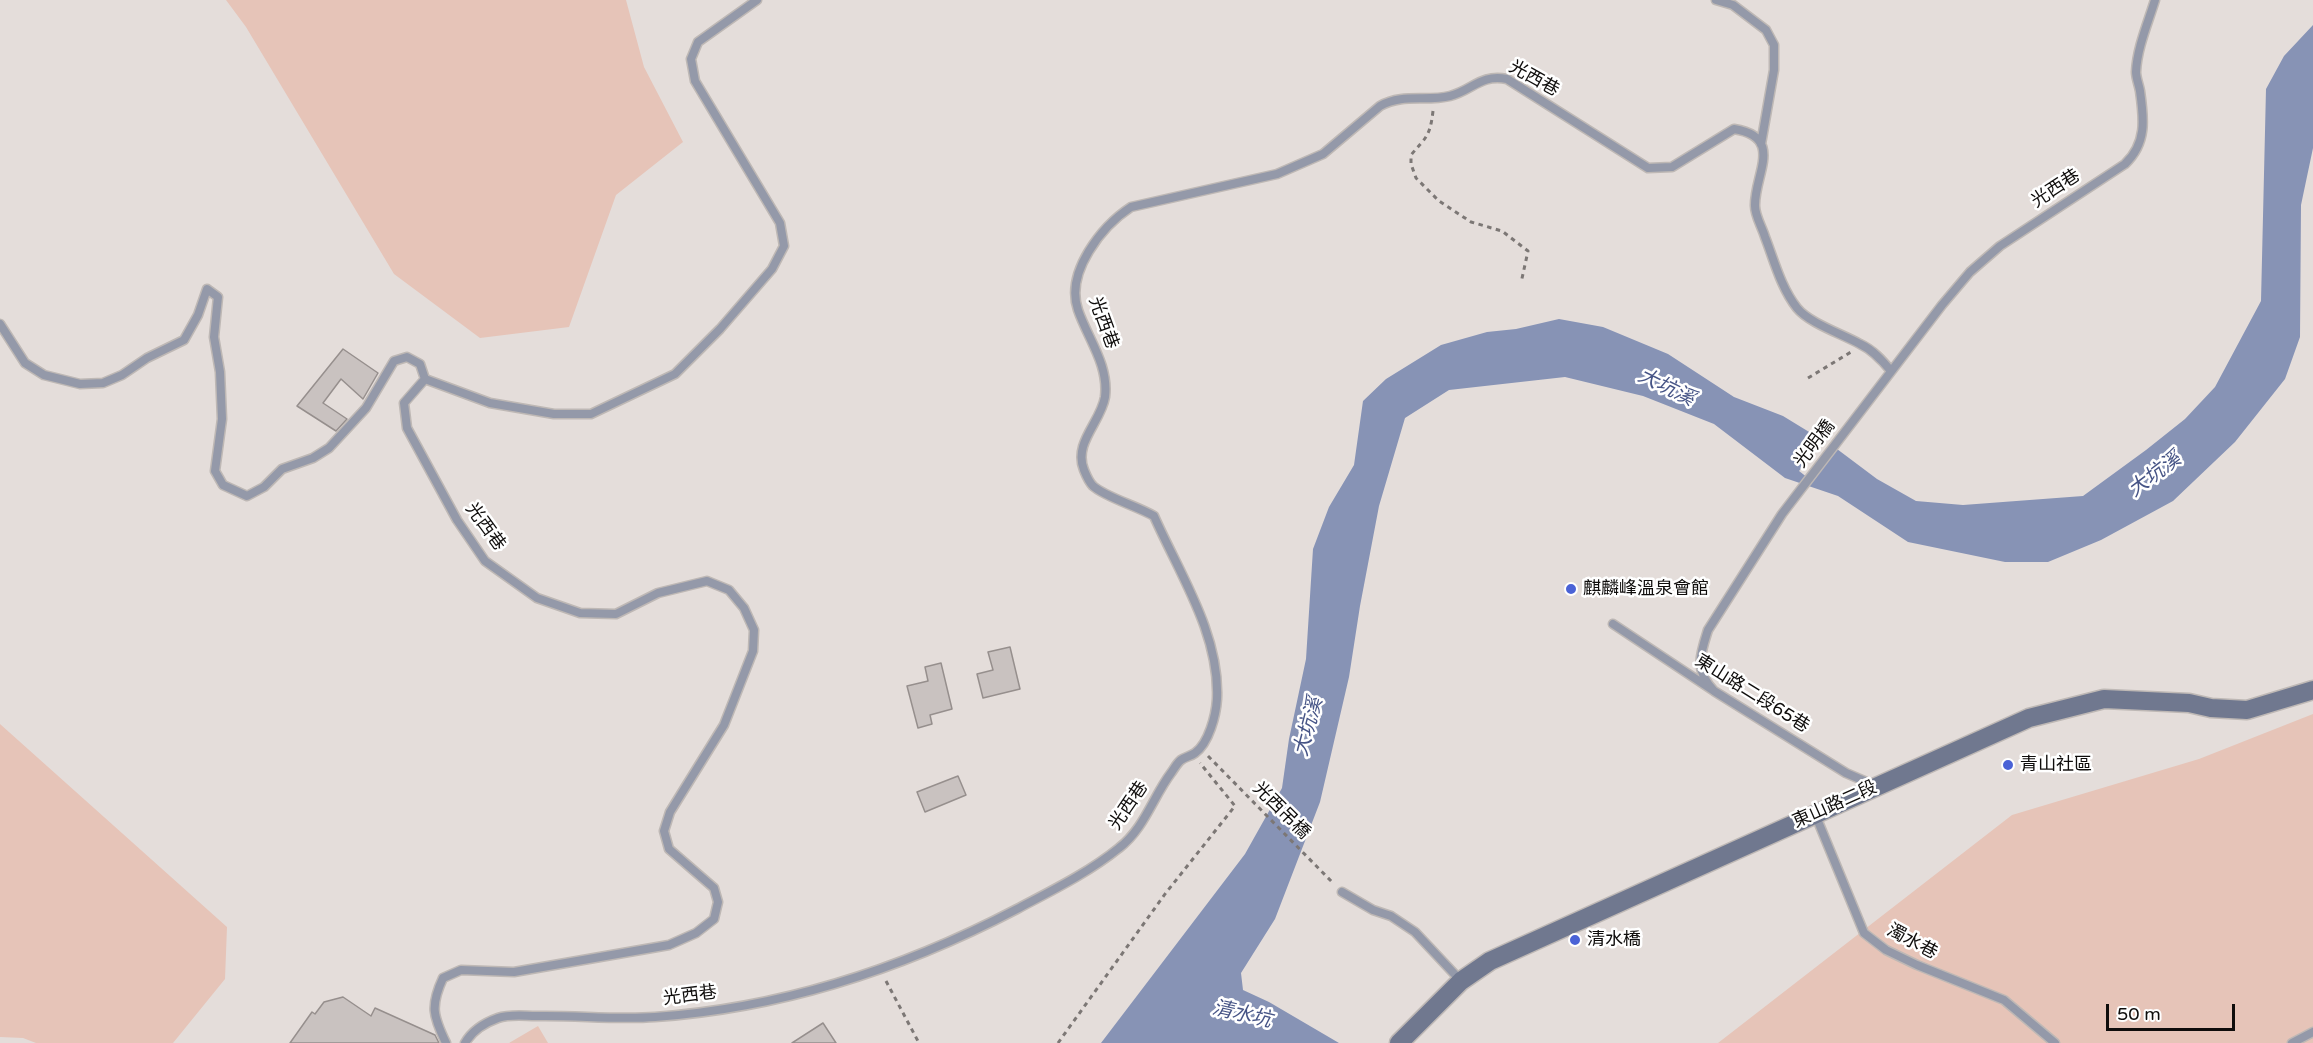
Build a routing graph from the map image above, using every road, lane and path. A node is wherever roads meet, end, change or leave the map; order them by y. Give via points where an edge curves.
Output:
1 (757, 0) edge
2 (1716, 0) edge
3 (2155, 0) edge
4 (1435, 98) junction
5 (1761, 144) junction
6 (1521, 283) dead end
7 (0, 324) edge
8 (1863, 345) junction
9 (1891, 370) junction
10 (1808, 378) dead end
11 (426, 379) junction
12 (1874, 394) joint
13 (1613, 624) dead end
14 (2313, 690) edge
15 (1714, 691) junction
16 (1200, 748) junction
17 (1193, 755) junction
18 (1876, 786) junction
19 (1815, 814) junction
20 (1342, 892) joint
21 (880, 970) junction
22 (1461, 981) junction
23 (2313, 1032) edge
24 (446, 1043) edge
25 (465, 1043) edge
26 (918, 1043) edge
27 (1058, 1043) edge
28 (1399, 1043) edge
29 (2055, 1043) edge
30 (2292, 1043) edge

1 - 11 lane via 698,42 690,59 695,81 780,223 784,246 772,269 735,312 675,374 591,414 554,414 490,403
2 - 5 lane via 1733,5 1766,30 1774,45 1774,70
3 - 9 lane, 光西巷 via 2136,74 2143,132 2135,154 2000,246 1970,272
4 - 5 lane, 光西巷 via 1451,96 1494,76 1507,79 1648,168 1672,167 1734,129 1754,136
4 - 6 path via 1425,141 1411,154 1416,178 1439,201 1471,222 1502,231 1528,251
4 - 16 lane, 光西巷 via 1390,100 1323,154 1278,174 1131,207 1114,218 1094,242 1076,279 1078,309 1096,346 1105,396 1101,412 1084,441 1080,454 1083,467 1091,485 1154,516 1206,630 1217,699
5 - 8 lane via 1765,154 1755,209 1787,292 1798,310
7 - 11 lane via 25,363 44,375 80,384 103,383 184,340 207,289 218,297 214,336 222,419 215,471 224,485 247,496 282,470 329,448 366,408 394,361 407,357 420,364
8 - 9 lane
8 - 10 path
9 - 12 lane, 光西巷
11 - 24 lane, 光西巷 via 404,403 407,428 457,520 485,561 537,598 579,613 616,614 658,594 707,582 729,590 744,608 754,630 753,651 724,725 670,812 664,831 669,849 714,888 718,902 714,919 696,933 669,945 514,972 461,970 443,978 436,994 434,1019
12 - 15 lane, 光明橋 via 1782,514 1708,630 1700,669
13 - 15 lane, 東山路二段65巷
14 - 18 main road, 東山路二段 via 2247,710 2146,700 2104,699 2079,704 2029,718
15 - 18 lane, 東山路二段65巷 via 1846,773
16 - 17 lane, 光西巷
16 - 20 path, 光西吊橋
17 - 21 lane, 光西巷 via 1182,759 1136,831 1120,848 1060,887 982,927
17 - 27 path via 1235,807 1165,894
18 - 19 main road, 東山路二段
19 - 22 main road, 東山路二段 via 1490,961
19 - 29 lane, 濁水巷 via 1864,933 1886,950 1917,965 2004,1000
20 - 22 lane via 1415,932
21 - 25 lane, 光西巷 via 752,1005 654,1017 499,1017 472,1031
21 - 26 path
22 - 28 main road, 東山路二段
23 - 30 lane

